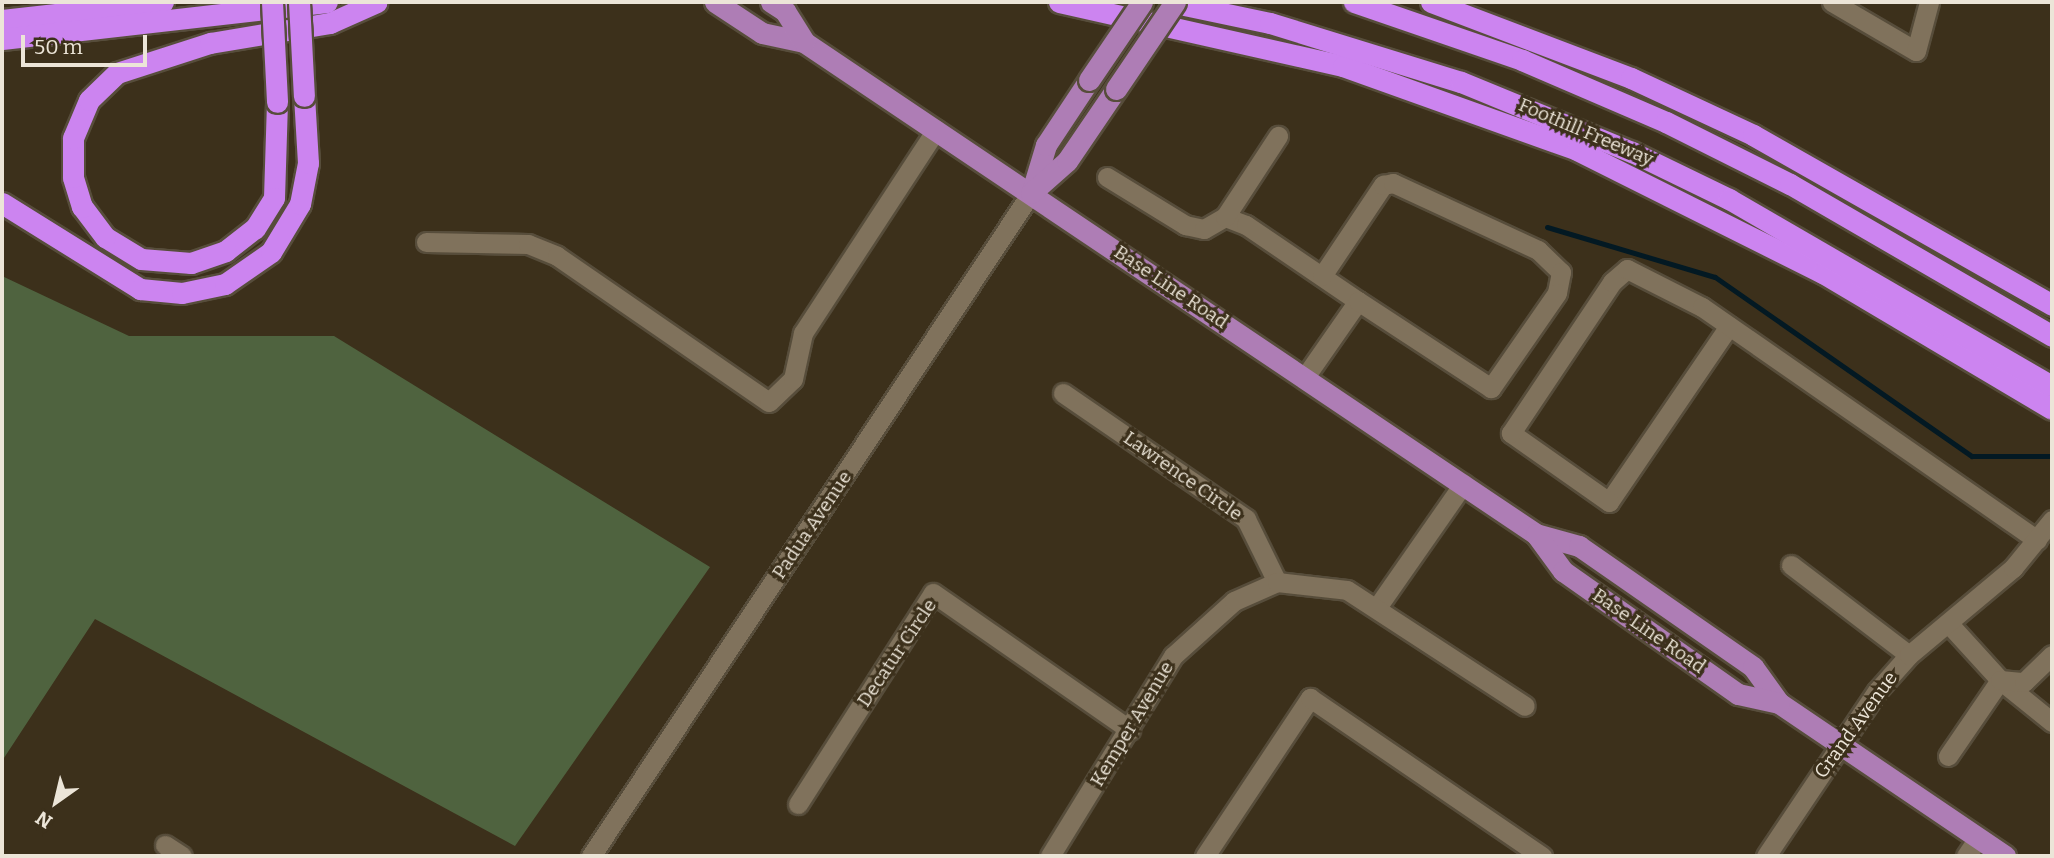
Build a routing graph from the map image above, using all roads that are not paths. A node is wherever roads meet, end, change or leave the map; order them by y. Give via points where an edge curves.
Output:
1 (163, 2) edge
2 (272, 2) edge
3 (299, 2) edge
4 (327, 2) edge
5 (377, 2) edge
6 (715, 2) edge
7 (771, 2) edge
8 (1059, 2) edge
9 (1142, 2) edge
10 (1172, 2) edge
11 (1354, 2) edge
12 (1431, 2) edge
13 (1470, 2) edge
14 (1832, 2) edge
15 (1929, 2) edge
16 (2, 20) edge
17 (1512, 32) junction
18 (2, 39) edge
19 (804, 42) junction
20 (936, 130) junction
21 (1278, 136) dead end
22 (1107, 177) dead end
23 (1031, 193) junction
24 (2, 202) edge
25 (1225, 216) junction
26 (426, 242) dead end
27 (1322, 276) junction
28 (1359, 301) junction
29 (2052, 305) edge
30 (1729, 326) junction
31 (2052, 336) edge
32 (1305, 377) junction
33 (2052, 386) edge
34 (1063, 393) dead end
35 (2052, 409) edge
36 (1464, 484) junction
37 (2052, 520) edge
38 (1536, 534) junction
39 (2037, 540) junction
40 (1791, 565) dead end
41 (1278, 582) junction
42 (1378, 606) junction
43 (1949, 624) junction
44 (1909, 655) junction
45 (2052, 655) edge
46 (2000, 680) junction
47 (1779, 703) junction
48 (1525, 706) dead end
49 (2052, 722) edge
50 (1130, 730) junction
51 (1841, 745) junction
52 (1948, 756) dead end
53 (798, 804) dead end
54 (1978, 838) junction
55 (166, 845) dead end
56 (182, 856) edge
57 (592, 856) edge
58 (1050, 856) edge
59 (1205, 856) edge
60 (1542, 856) edge
61 (1766, 856) edge
62 (1966, 856) edge
63 (2006, 856) edge

1 - 16 highway
2 - 5 highway, bridge via 277,102 274,198 255,228 226,251 191,263 141,259 105,237 82,207 73,177 73,138 89,100 117,72 210,43 330,23
3 - 24 highway, bridge via 308,163 300,204 271,252 225,284 182,293 140,289
4 - 18 highway
6 - 19 main road, Base Line Road via 762,33
7 - 19 main road, Base Line Road
8 - 35 highway, Foothill Freeway via 1215,32 1343,66 1577,150 1749,233
9 - 23 main road, bridge via 1046,145
10 - 23 main road, bridge via 1067,161
10 - 33 highway via 1270,23 1461,82 1632,152 1729,199
11 - 31 highway via 1522,60 1667,122 1790,184
12 - 17 highway
13 - 17 highway
14 - 15 street via 1916,51
17 - 29 highway via 1753,135
19 - 20 main road, Base Line Road
20 - 23 main road, Base Line Road
20 - 26 street via 803,333 793,379 769,402 556,256 528,244
21 - 25 street
22 - 25 street via 1185,225 1204,229
23 - 32 main road, Base Line Road
23 - 57 street, Padua Avenue
25 - 27 street
27 - 28 street
27 - 28 street via 1383,186 1394,183 1538,250 1561,272 1558,293 1492,388
28 - 32 street
30 - 30 street via 1627,270 1612,282 1511,433 1609,502
30 - 39 street
32 - 36 main road, Base Line Road
34 - 41 street, Lawrence Circle via 1246,519
36 - 38 main road, Base Line Road
36 - 42 street
37 - 39 street, Grand Avenue
38 - 47 main road, Base Line Road via 1590,553 1753,667
38 - 47 main road, Base Line Road via 1563,571 1738,694
39 - 43 street, Grand Avenue
40 - 44 street
41 - 42 street, Kemper Avenue via 1347,590
41 - 50 street, Kemper Avenue via 1234,601 1173,656
42 - 48 street, Kemper Avenue
43 - 44 street, Grand Avenue
43 - 46 street
44 - 51 street, Grand Avenue
45 - 46 street via 2024,682
46 - 49 street
46 - 52 street
47 - 51 main road, Base Line Road
50 - 53 street, Decatur Circle via 933,593
50 - 58 street, Kemper Avenue
51 - 54 main road, Base Line Road
51 - 61 street, Grand Avenue
54 - 62 street
54 - 63 main road, Base Line Road
55 - 56 street
59 - 60 street via 1310,698

